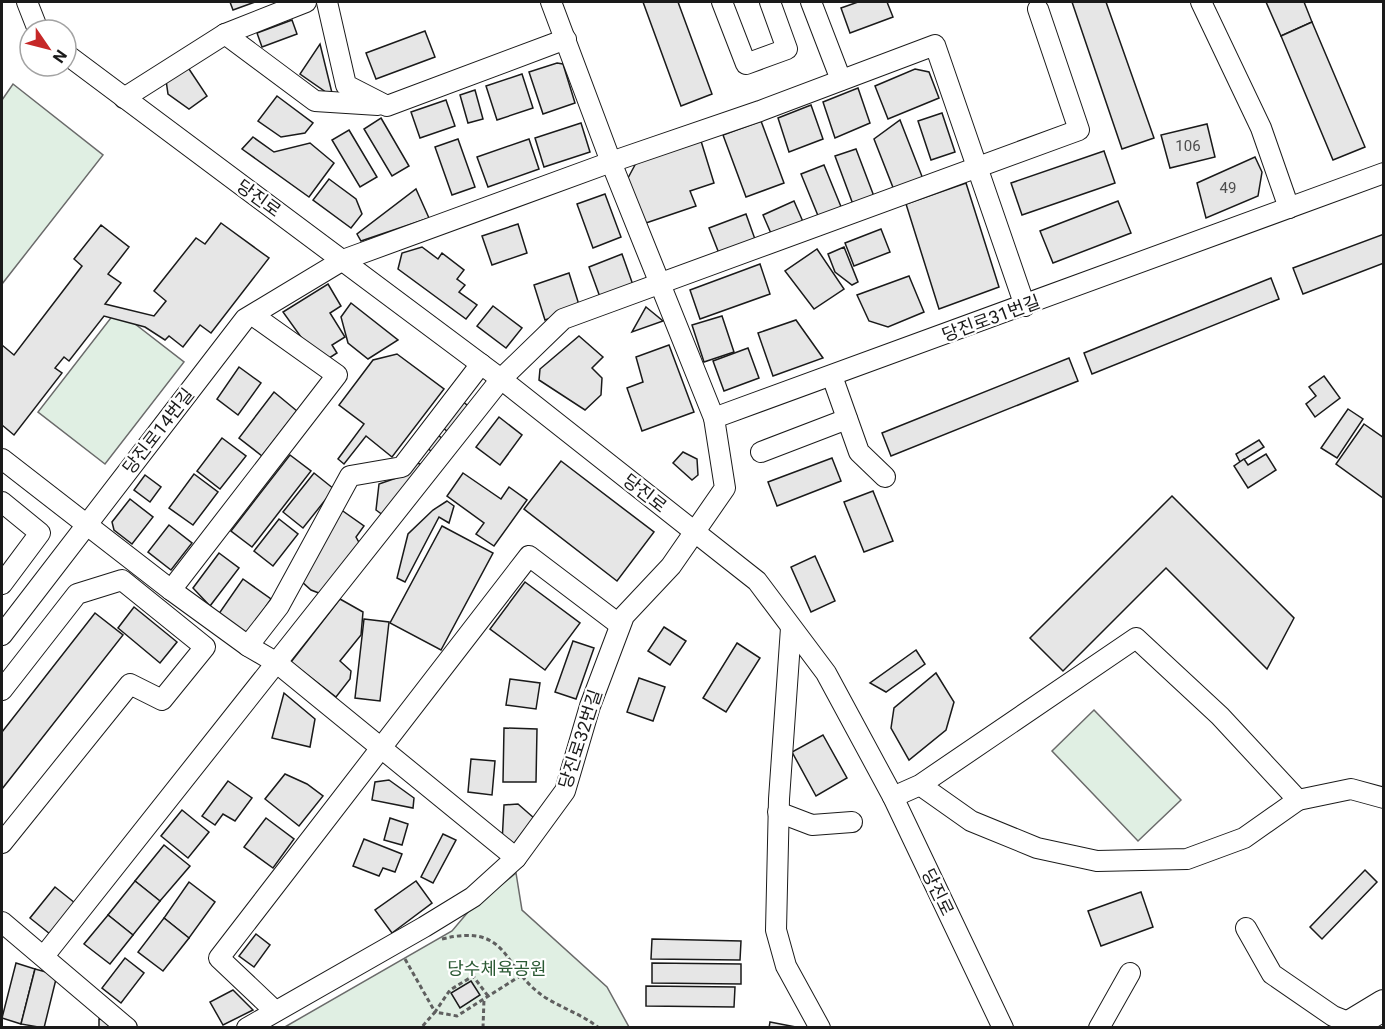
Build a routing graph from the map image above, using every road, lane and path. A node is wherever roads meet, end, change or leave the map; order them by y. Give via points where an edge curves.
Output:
1 (27, 2) edge
2 (306, 2) edge
3 (327, 2) edge
4 (550, 2) edge
5 (722, 2) edge
6 (770, 2) edge
7 (812, 2) edge
8 (1202, 2) edge
9 (1038, 9) dead end
10 (33, 18) edge
11 (225, 34) junction
12 (566, 39) junction
13 (78, 63) edge
14 (841, 80) junction
15 (124, 98) junction
16 (387, 106) junction
17 (611, 162) junction
18 (977, 166) junction
19 (1383, 173) edge
20 (1289, 208) junction
21 (343, 260) junction
22 (661, 283) junction
23 (1025, 306) junction
24 (254, 316) junction
25 (481, 364) junction
26 (832, 376) junction
27 (501, 379) junction
28 (714, 418) junction
29 (847, 419) junction
30 (760, 452) dead end
31 (2, 459) edge
32 (885, 477) dead end
33 (2, 502) edge
34 (87, 524) junction
35 (694, 532) junction
36 (2, 584) edge
37 (171, 591) junction
38 (620, 625) junction
39 (791, 628) junction
40 (2, 634) edge
41 (248, 646) junction
42 (277, 663) junction
43 (2, 690) edge
44 (382, 749) junction
45 (920, 785) junction
46 (892, 797) junction
47 (1383, 798) edge
48 (1298, 800) junction
49 (778, 813) junction
50 (852, 822) dead end
51 (2, 843) edge
52 (516, 858) junction
53 (2, 922) edge
54 (1246, 928) dead end
55 (432, 944) dead end
56 (413, 953) dead end
57 (44, 956) junction
58 (1130, 973) dead end
59 (520, 976) junction
60 (488, 996) junction
61 (484, 999) junction
62 (1383, 1005) edge
63 (275, 1011) junction
64 (435, 1012) junction
65 (1350, 1026) edge
66 (127, 1028) edge
67 (247, 1028) edge
68 (421, 1028) edge
69 (483, 1028) edge
70 (599, 1028) edge
71 (820, 1028) edge
72 (1003, 1028) edge
73 (1099, 1028) edge

1 - 10 street
2 - 11 street
3 - 16 street via 346,85
4 - 12 street
5 - 6 street via 746,64 787,49
7 - 14 street
8 - 20 street via 1261,128
9 - 18 street via 1079,129
11 - 15 street
11 - 16 street via 315,100
12 - 16 street
12 - 17 street
13 - 15 street, 당진로
14 - 17 street, 당진로14번길
14 - 18 street, 당진로14번길 via 935,45
15 - 21 street, 당진로
17 - 21 street, 당진로14번길
17 - 22 street
18 - 22 street
18 - 23 street
19 - 20 street, 당진로31번길
20 - 23 street, 당진로31번길
21 - 24 street, 당진로14번길
21 - 25 street, 당진로
22 - 27 street via 563,319
22 - 28 street
23 - 26 street, 당진로31번길
24 - 34 street, 당진로14번길 via 245,319
24 - 37 street via 337,375
25 - 27 street, 당진로
25 - 41 street via 402,467 350,476 279,606
26 - 28 street, 당진로31번길
26 - 29 street
27 - 35 street, 당진로
27 - 42 street
28 - 35 street via 725,488
29 - 30 street
29 - 32 street via 859,452
31 - 34 street
33 - 36 street via 40,533
34 - 37 street
34 - 40 street, 당진로14번길
35 - 38 street, 당진로32번길 via 671,566
35 - 39 street, 당진로 via 757,582
37 - 41 street
38 - 44 street via 529,556
38 - 52 street, 당진로32번길 via 590,706 565,791
39 - 46 street, 당진로 via 826,673
39 - 49 street
41 - 42 street
42 - 44 street
42 - 57 street
43 - 51 street via 77,594 122,580 206,647 162,700 130,684
44 - 52 street
44 - 63 street via 219,958
45 - 46 street
45 - 48 street via 971,820 1037,848 1097,861 1187,859 1244,838
45 - 48 street via 1136,638 1220,716
46 - 72 street, 당진로
47 - 48 street via 1351,789
49 - 50 street via 812,825
49 - 71 street via 776,930 786,966
52 - 63 street, 당진로32번길 via 463,903
53 - 57 street
54 - 65 street via 1272,974
55 - 59 path via 458,936 484,936 502,947
56 - 64 path via 405,958
57 - 66 street
58 - 73 street
59 - 60 path
59 - 70 path via 546,998 583,1015
60 - 61 path
60 - 64 path via 473,976 450,990
61 - 64 path via 457,1016
61 - 69 path
62 - 65 highway
63 - 67 street, 당진로32번길
64 - 68 path

